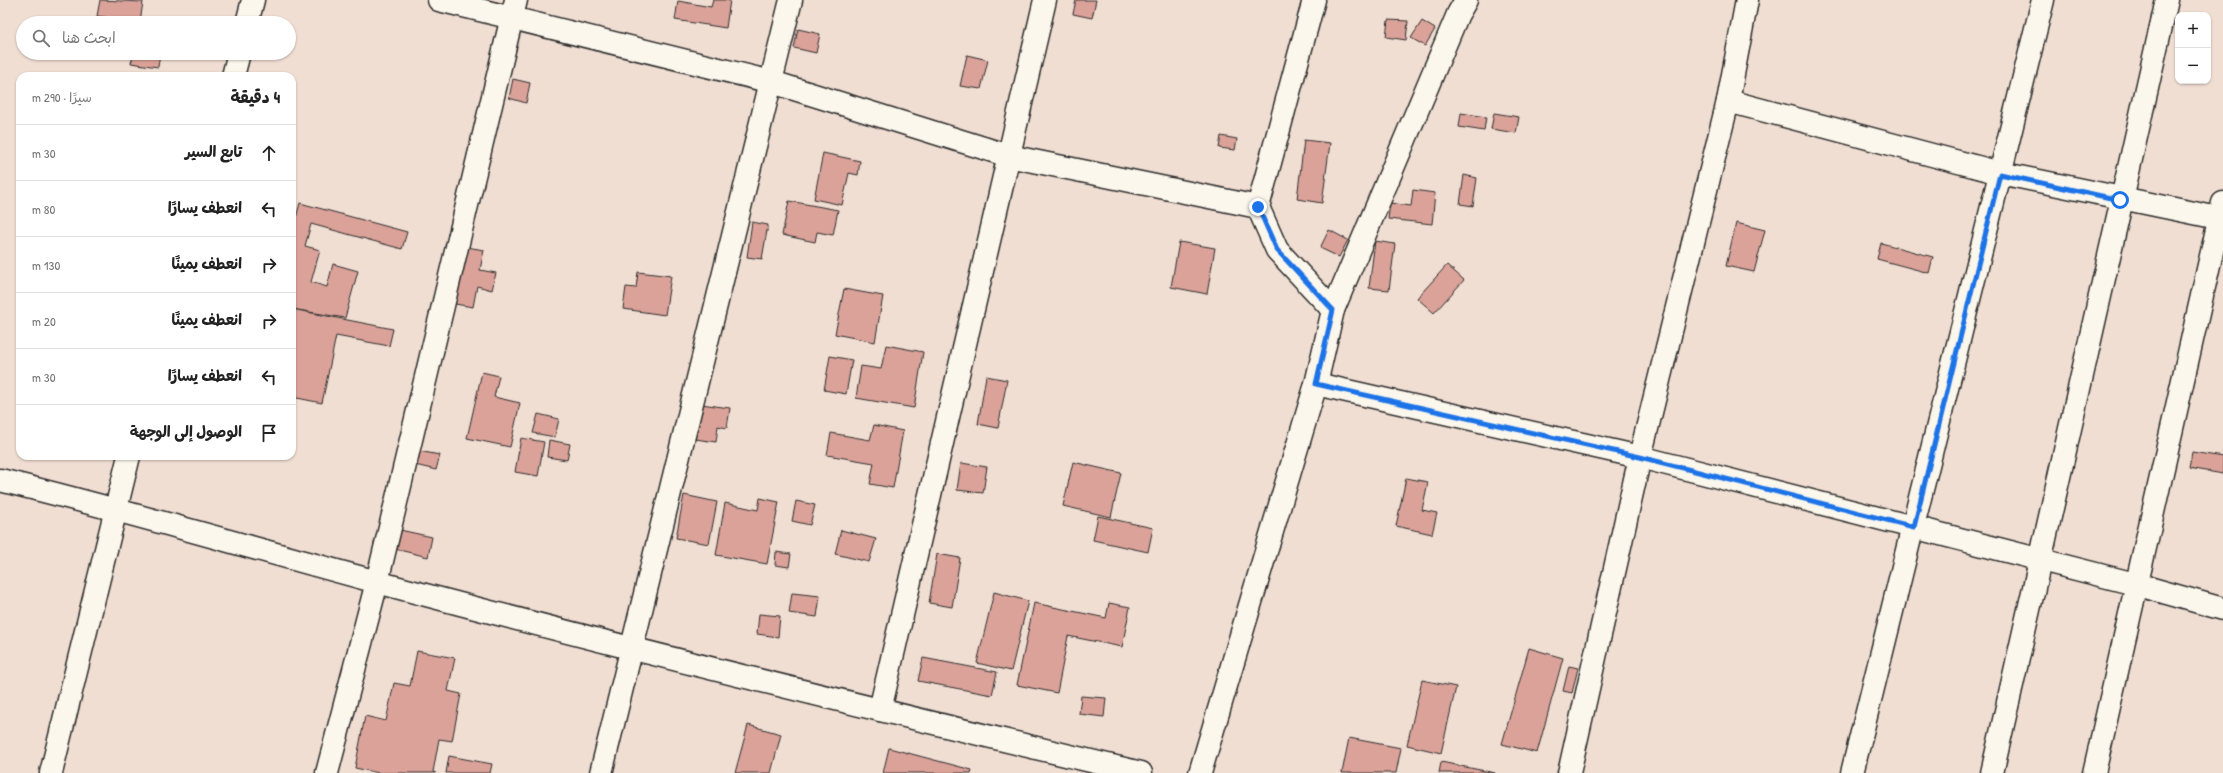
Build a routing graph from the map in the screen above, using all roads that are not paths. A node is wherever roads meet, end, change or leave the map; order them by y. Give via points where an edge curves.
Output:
1 (253, 0) edge
2 (439, 0) edge
3 (791, 0) edge
4 (1045, 0) edge
5 (1314, 0) edge
6 (1466, 0) edge
7 (1747, 0) edge
8 (2043, 0) edge
9 (2167, 0) edge
10 (514, 9) edge
11 (249, 16) edge
12 (237, 60) edge
13 (234, 72) edge
14 (772, 82) junction
15 (1728, 101) junction
16 (1009, 156) junction
17 (2000, 174) junction
18 (2120, 200) junction
19 (1258, 207) junction
20 (2222, 214) edge
21 (1333, 310) junction
22 (1316, 384) junction
23 (1640, 457) junction
24 (128, 460) edge
25 (0, 480) edge
26 (115, 508) junction
27 (1914, 527) junction
28 (2042, 560) junction
29 (377, 582) junction
30 (2135, 584) junction
31 (2223, 609) edge
32 (632, 647) junction
33 (880, 710) junction
34 (51, 773) edge
35 (327, 773) edge
36 (601, 773) edge
37 (1140, 773) edge
38 (1200, 773) edge
39 (1569, 773) edge
40 (1852, 773) edge
41 (1992, 773) edge
42 (2094, 773) edge

1 - 11 street
2 - 10 street
3 - 14 street
4 - 16 street
5 - 19 street
6 - 21 street
7 - 15 street
8 - 17 street
9 - 18 street
10 - 14 street
10 - 29 street
12 - 13 street
14 - 16 street
14 - 32 street
15 - 17 street
15 - 23 street
16 - 19 street
16 - 33 street
17 - 18 street
17 - 27 street
18 - 20 street
18 - 28 street
19 - 21 street via 1277,250
20 - 30 street
21 - 22 street
22 - 23 street
22 - 38 street
23 - 27 street
23 - 39 street
24 - 26 street
25 - 26 street
26 - 29 street
26 - 34 street
27 - 28 street
27 - 40 street
28 - 30 street
28 - 41 street
29 - 32 street
29 - 35 street
30 - 31 street
30 - 42 street
32 - 33 street
32 - 36 street
33 - 37 street

